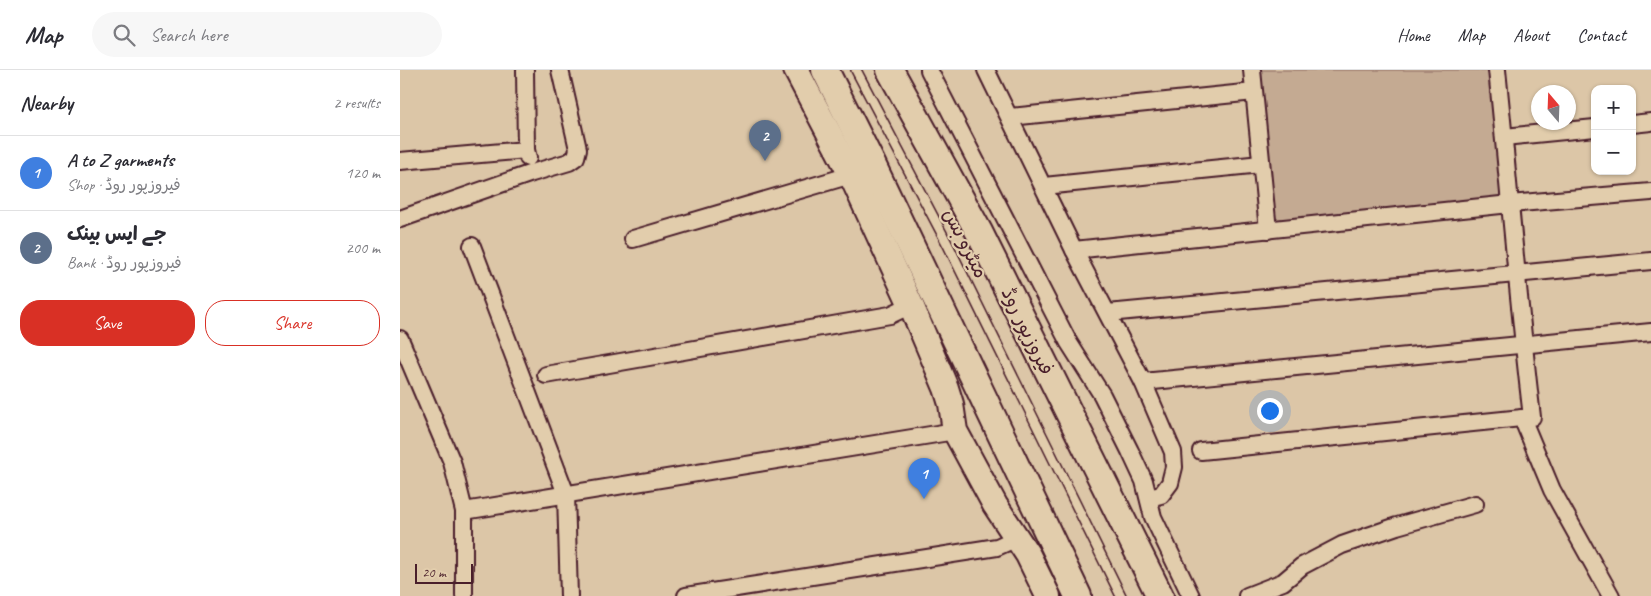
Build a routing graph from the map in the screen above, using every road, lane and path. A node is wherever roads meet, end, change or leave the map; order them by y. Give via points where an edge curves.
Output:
1 (525, 70) edge
2 (560, 70) edge
3 (796, 70) edge
4 (825, 70) edge
5 (856, 70) edge
6 (890, 70) edge
7 (930, 70) edge
8 (986, 70) edge
9 (1252, 70) edge
10 (1497, 70) edge
11 (1254, 92) junction
12 (1010, 117) junction
13 (1651, 122) edge
14 (1636, 124) edge
15 (1591, 128) edge
16 (1504, 137) junction
17 (526, 150) junction
18 (400, 161) edge
19 (1261, 164) junction
20 (532, 173) junction
21 (851, 175) junction
22 (1044, 186) junction
23 (1651, 192) edge
24 (1510, 204) junction
25 (400, 219) edge
26 (1268, 230) junction
27 (633, 239) dead end
28 (472, 246) dead end
29 (1074, 250) junction
30 (1651, 261) edge
31 (1515, 275) junction
32 (911, 305) junction
33 (1108, 314) junction
34 (1651, 332) edge
35 (400, 339) edge
36 (1523, 346) junction
37 (546, 375) dead end
38 (1143, 382) junction
39 (1522, 418) junction
40 (955, 430) junction
41 (1201, 451) dead end
42 (566, 494) junction
43 (1149, 498) junction
44 (1475, 504) dead end
45 (464, 511) junction
46 (1017, 538) junction
47 (464, 596) edge
48 (569, 596) edge
49 (686, 596) edge
50 (1048, 596) edge
51 (1078, 596) edge
52 (1121, 596) edge
53 (1160, 596) edge
54 (1191, 596) edge
55 (1247, 596) edge
56 (1611, 596) edge

1 - 17 street
2 - 20 street via 578,149 576,157
3 - 21 street
4 - 51 main road
5 - 52 lane, میٹرو بس via 949,248
6 - 53 main road, فیروزپور روڈ via 979,232
7 - 43 street via 1069,343 1116,422
8 - 12 street
9 - 11 street
10 - 16 street
11 - 12 street
11 - 19 street
12 - 22 street
13 - 14 street
15 - 16 street
16 - 24 street
17 - 18 street
17 - 20 street
19 - 22 street
19 - 26 street
20 - 25 street
21 - 27 street
21 - 32 street
22 - 29 street
23 - 24 street
24 - 26 street
24 - 31 street
26 - 29 street
28 - 42 street
29 - 33 street
30 - 31 street
31 - 33 street
31 - 36 street
32 - 37 street via 890,315
32 - 40 street via 946,388
33 - 38 street
34 - 36 street
35 - 45 street via 452,462
36 - 38 street
36 - 39 street via 1532,417
38 - 43 street via 1173,452 1174,467 1170,483 1161,495
39 - 41 street
39 - 56 street via 1552,490
40 - 42 street
40 - 46 street via 995,505
42 - 45 street
42 - 48 street
43 - 54 street via 1153,517
44 - 55 street via 1342,545 1302,566 1283,582
45 - 47 street
46 - 49 street via 997,547
46 - 50 street

